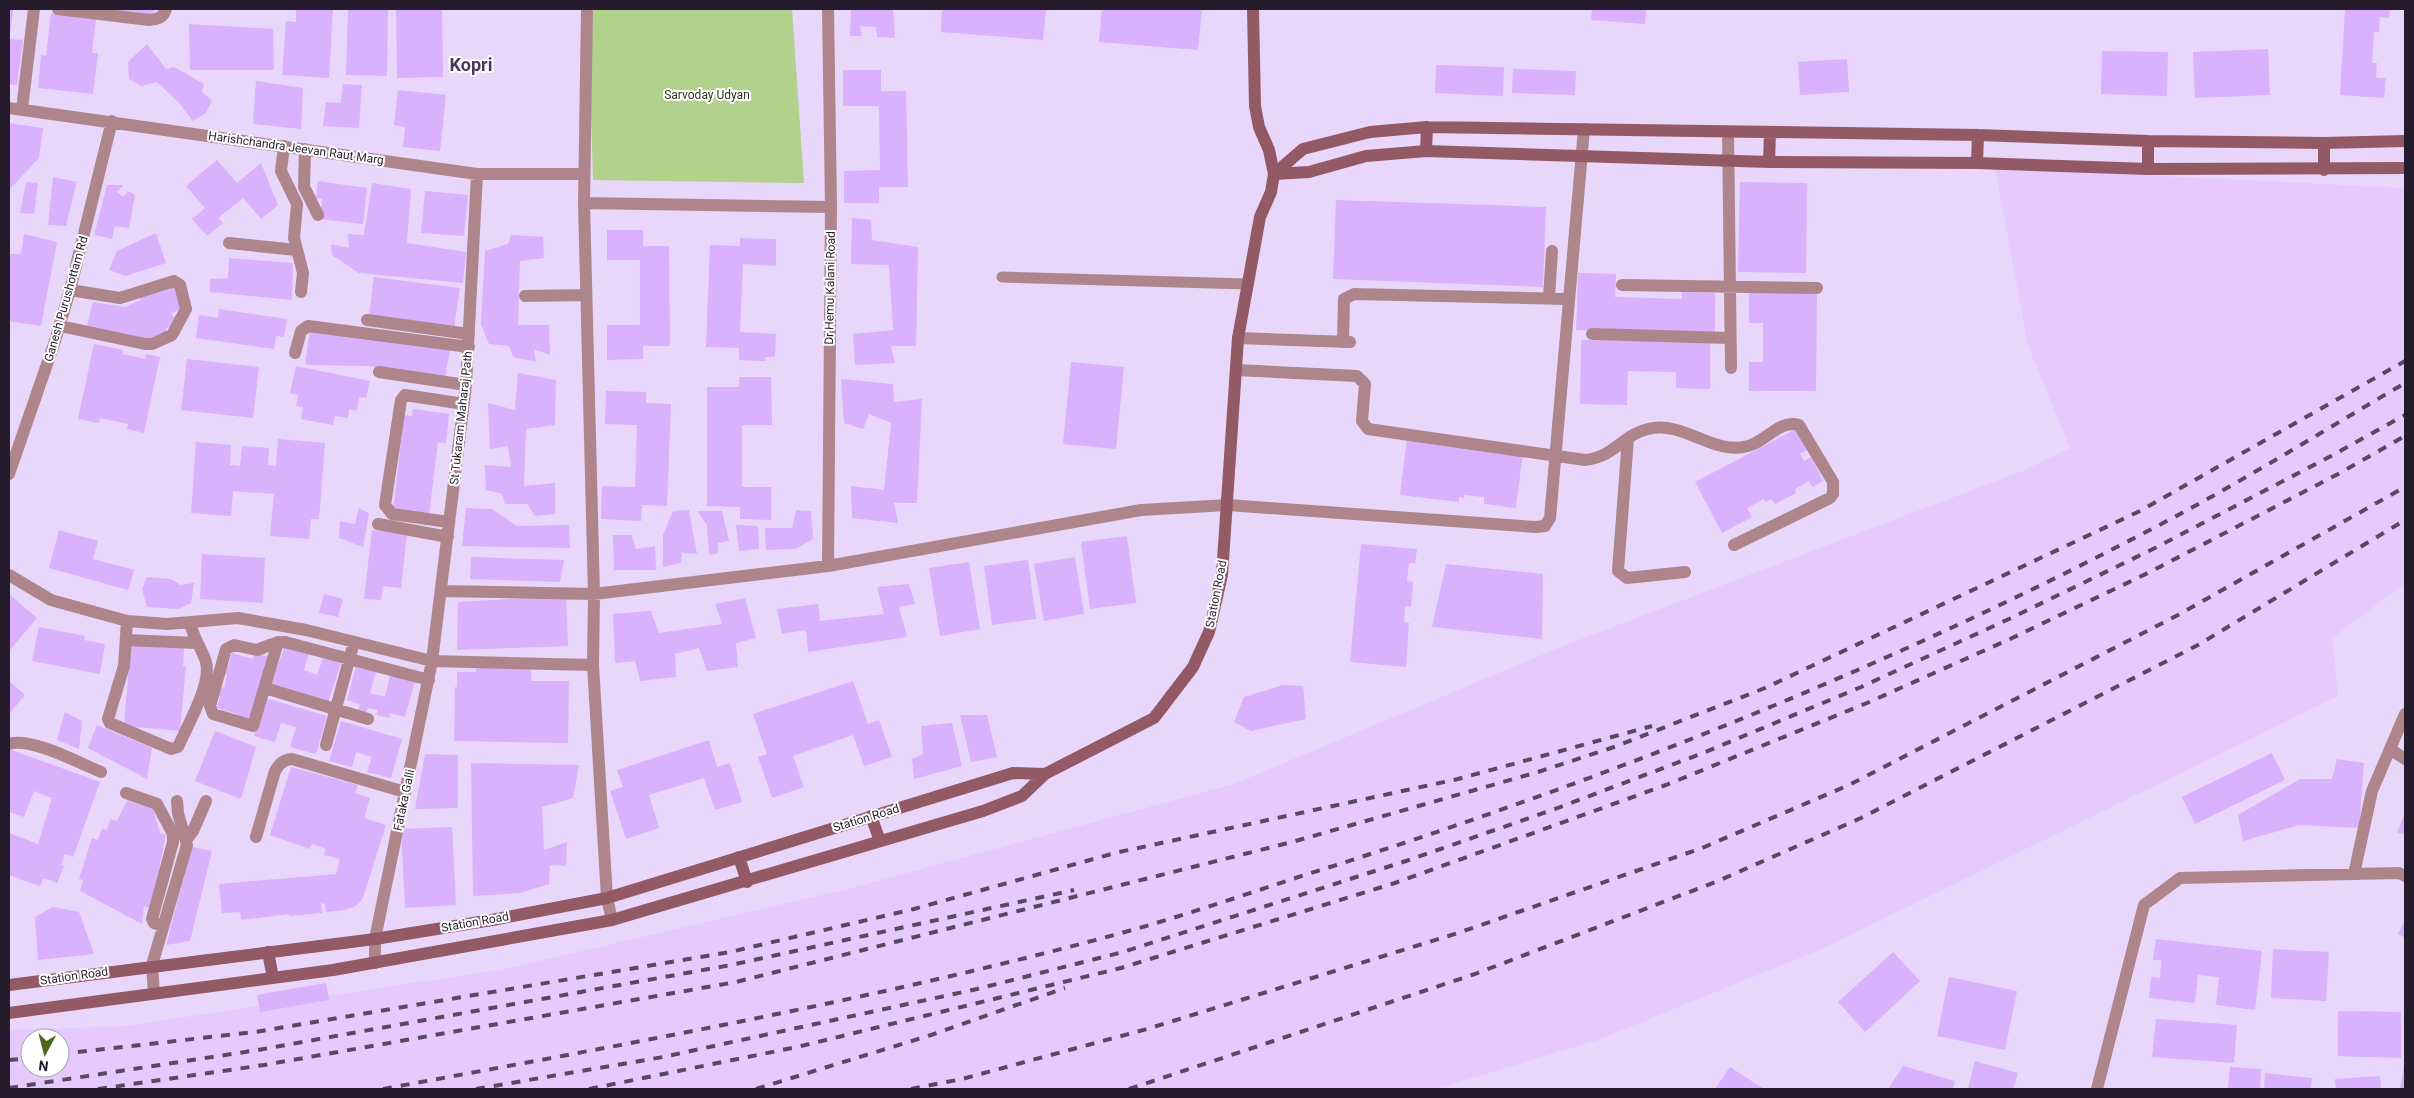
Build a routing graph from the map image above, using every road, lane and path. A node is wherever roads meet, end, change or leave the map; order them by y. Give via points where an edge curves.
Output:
1 (34, 9) edge
2 (58, 9) edge
3 (166, 9) edge
4 (587, 9) edge
5 (828, 9) edge
6 (1253, 9) edge
7 (85, 10) edge
8 (9, 108) edge
9 (22, 110) junction
10 (112, 121) junction
11 (1427, 127) junction
12 (1584, 129) junction
13 (1728, 132) junction
14 (1770, 133) junction
15 (1978, 135) junction
16 (2148, 141) junction
17 (2405, 141) edge
18 (2324, 143) junction
19 (284, 146) junction
20 (305, 149) junction
21 (1426, 151) junction
22 (1582, 156) junction
23 (1729, 160) junction
24 (1769, 162) junction
25 (1977, 163) junction
26 (2405, 168) edge
27 (2148, 169) junction
28 (2324, 170) junction
29 (477, 174) junction
30 (584, 174) junction
31 (1274, 174) junction
32 (584, 203) junction
33 (831, 207) junction
34 (318, 214) dead end
35 (229, 243) dead end
36 (296, 250) junction
37 (1552, 250) dead end
38 (1002, 277) dead end
39 (1248, 284) junction
40 (1622, 285) dead end
41 (1730, 286) junction
42 (1817, 288) dead end
43 (70, 290) junction
44 (301, 292) dead end
45 (586, 295) junction
46 (525, 296) dead end
47 (1549, 298) junction
48 (1569, 299) junction
49 (367, 320) dead end
50 (60, 326) junction
51 (470, 334) junction
52 (1592, 334) dead end
53 (1238, 338) junction
54 (1730, 338) junction
55 (469, 347) junction
56 (295, 353) dead end
57 (1731, 368) dead end
58 (1236, 370) junction
59 (378, 372) dead end
60 (466, 385) junction
61 (464, 404) junction
62 (1628, 438) junction
63 (1555, 456) junction
64 (10, 468) edge
65 (1228, 504) junction
66 (450, 522) junction
67 (378, 524) dead end
68 (448, 537) junction
69 (1734, 545) dead end
70 (828, 566) junction
71 (1685, 572) dead end
72 (9, 575) edge
73 (441, 591) junction
74 (594, 594) junction
75 (127, 622) junction
76 (190, 623) junction
77 (126, 640) junction
78 (278, 642) junction
79 (354, 642) junction
80 (197, 643) junction
81 (349, 660) junction
82 (432, 661) junction
83 (593, 665) junction
84 (429, 680) junction
85 (265, 688) junction
86 (336, 709) junction
87 (2405, 714) edge
88 (368, 719) dead end
89 (9, 744) edge
90 (326, 745) dead end
91 (2390, 750) junction
92 (2405, 759) edge
93 (101, 772) dead end
94 (1045, 774) junction
95 (405, 792) junction
96 (126, 793) dead end
97 (178, 801) dead end
98 (206, 802) dead end
99 (871, 816) junction
100 (256, 837) dead end
101 (187, 839) junction
102 (880, 842) junction
103 (739, 857) junction
104 (2354, 874) junction
105 (2405, 876) edge
106 (747, 882) junction
107 (607, 898) junction
108 (492, 920) junction
109 (612, 920) junction
110 (163, 926) junction
111 (375, 939) junction
112 (496, 942) junction
113 (268, 952) junction
114 (375, 963) junction
115 (152, 965) junction
116 (273, 978) junction
117 (9, 985) edge
118 (154, 993) junction
119 (9, 1012) edge
120 (2097, 1089) edge

1 - 9 street
2 - 7 street
3 - 7 street via 158,19 149,20
4 - 30 street
5 - 33 street, Dr Hemu Kalani Road
6 - 31 main road via 1255,106 1258,127 1269,150
8 - 9 street, Harishchandra Jeevan Raut Marg
9 - 10 street, Harishchandra Jeevan Raut Marg
10 - 19 street, Harishchandra Jeevan Raut Marg
10 - 43 street, Ganesh Purushottam Rd
11 - 12 main road
11 - 21 main road
11 - 31 main road via 1370,132 1303,149
12 - 13 main road
12 - 22 street
13 - 14 main road
13 - 23 street
14 - 15 main road
14 - 24 main road
15 - 16 main road
15 - 25 main road
16 - 18 main road
16 - 27 main road
17 - 18 main road
18 - 28 main road
19 - 20 street, Harishchandra Jeevan Raut Marg
19 - 36 street via 281,171 298,204 294,238
20 - 29 street, Harishchandra Jeevan Raut Marg
20 - 34 street via 304,187
21 - 22 main road
21 - 31 main road via 1366,156 1309,172
22 - 23 main road
22 - 48 street
23 - 24 main road
23 - 41 street
24 - 25 main road
25 - 27 main road
26 - 28 main road
27 - 28 main road
29 - 30 street, Harishchandra Jeevan Raut Marg
29 - 51 street, St Tukaram Maharaj Path
30 - 32 street
31 - 39 main road, Station Road via 1271,192 1260,217
32 - 33 street
32 - 45 street
33 - 70 street, Dr Hemu Kalani Road
35 - 36 street
36 - 44 street via 303,273
37 - 47 street
38 - 39 lane
39 - 53 main road, Station Road
40 - 41 street
41 - 42 street
41 - 54 street
43 - 50 street, Ganesh Purushottam Rd
43 - 50 street via 120,298 174,281 180,285 186,309 172,335 149,344
45 - 46 street
45 - 74 street
47 - 48 street
47 - 53 street via 1348,296 1343,304 1347,342
48 - 63 street
49 - 51 street
50 - 64 street, Ganesh Purushottam Rd
51 - 55 street, St Tukaram Maharaj Path
52 - 54 street
53 - 58 main road, Station Road
54 - 57 street
55 - 56 street via 308,326 301,331
55 - 60 street, St Tukaram Maharaj Path
58 - 63 street via 1357,376 1365,384 1362,421 1368,429
58 - 65 main road, Station Road
59 - 60 street
60 - 61 street, St Tukaram Maharaj Path
61 - 66 street, St Tukaram Maharaj Path
61 - 66 street via 405,395 401,400 385,505 392,514
62 - 63 street via 1608,454 1595,459
62 - 69 street via 1650,428 1676,428 1715,444 1735,448 1749,446 1787,423 1803,429 1833,482 1833,494
62 - 71 street via 1618,571 1627,578
63 - 65 street via 1550,518 1545,526
65 - 70 street via 1141,510
65 - 94 main road, Station Road via 1222,575 1209,632 1193,666 1154,718
66 - 68 street, St Tukaram Maharaj Path
67 - 68 street
68 - 73 street, St Tukaram Maharaj Path
70 - 74 street
72 - 75 street via 51,600
73 - 74 street
73 - 82 street, St Tukaram Maharaj Path
74 - 83 street
75 - 76 street
75 - 77 street
76 - 79 street via 238,618
76 - 80 street
77 - 80 street
77 - 80 street via 122,674 108,719 110,723 170,749 178,746 206,678 206,663
78 - 81 street
78 - 85 street
78 - 85 street via 257,650 234,645 226,649 210,710 213,714 252,727
79 - 81 street
79 - 82 street
81 - 84 street
81 - 86 street
82 - 83 street
82 - 84 street, Fataka Galli
83 - 107 street
84 - 95 street, Fataka Galli
85 - 86 street
86 - 88 street
86 - 90 street
87 - 91 street
89 - 93 street via 18,742 53,752
91 - 92 street
91 - 104 street via 2372,791
94 - 99 main road, Station Road via 1013,773
94 - 102 main road via 1022,796
95 - 100 street via 292,759 285,760 275,771
95 - 111 street, Fataka Galli
96 - 110 street via 157,804 173,834 152,920
97 - 101 street via 178,813
98 - 101 street via 194,832
99 - 102 main road
99 - 103 main road, Station Road
101 - 110 street
102 - 106 main road
103 - 106 main road
103 - 107 main road, Station Road
104 - 105 street via 2399,872
104 - 120 street via 2180,878 2144,905
106 - 109 main road
107 - 108 main road, Station Road
107 - 109 street
108 - 111 main road, Station Road
108 - 112 main road
109 - 112 main road
110 - 115 street
111 - 113 main road, Station Road
111 - 114 street, Fataka Galli
112 - 114 main road
113 - 115 main road, Station Road
113 - 116 main road
114 - 116 main road
115 - 117 main road, Station Road
115 - 118 street
116 - 118 main road
118 - 119 main road

